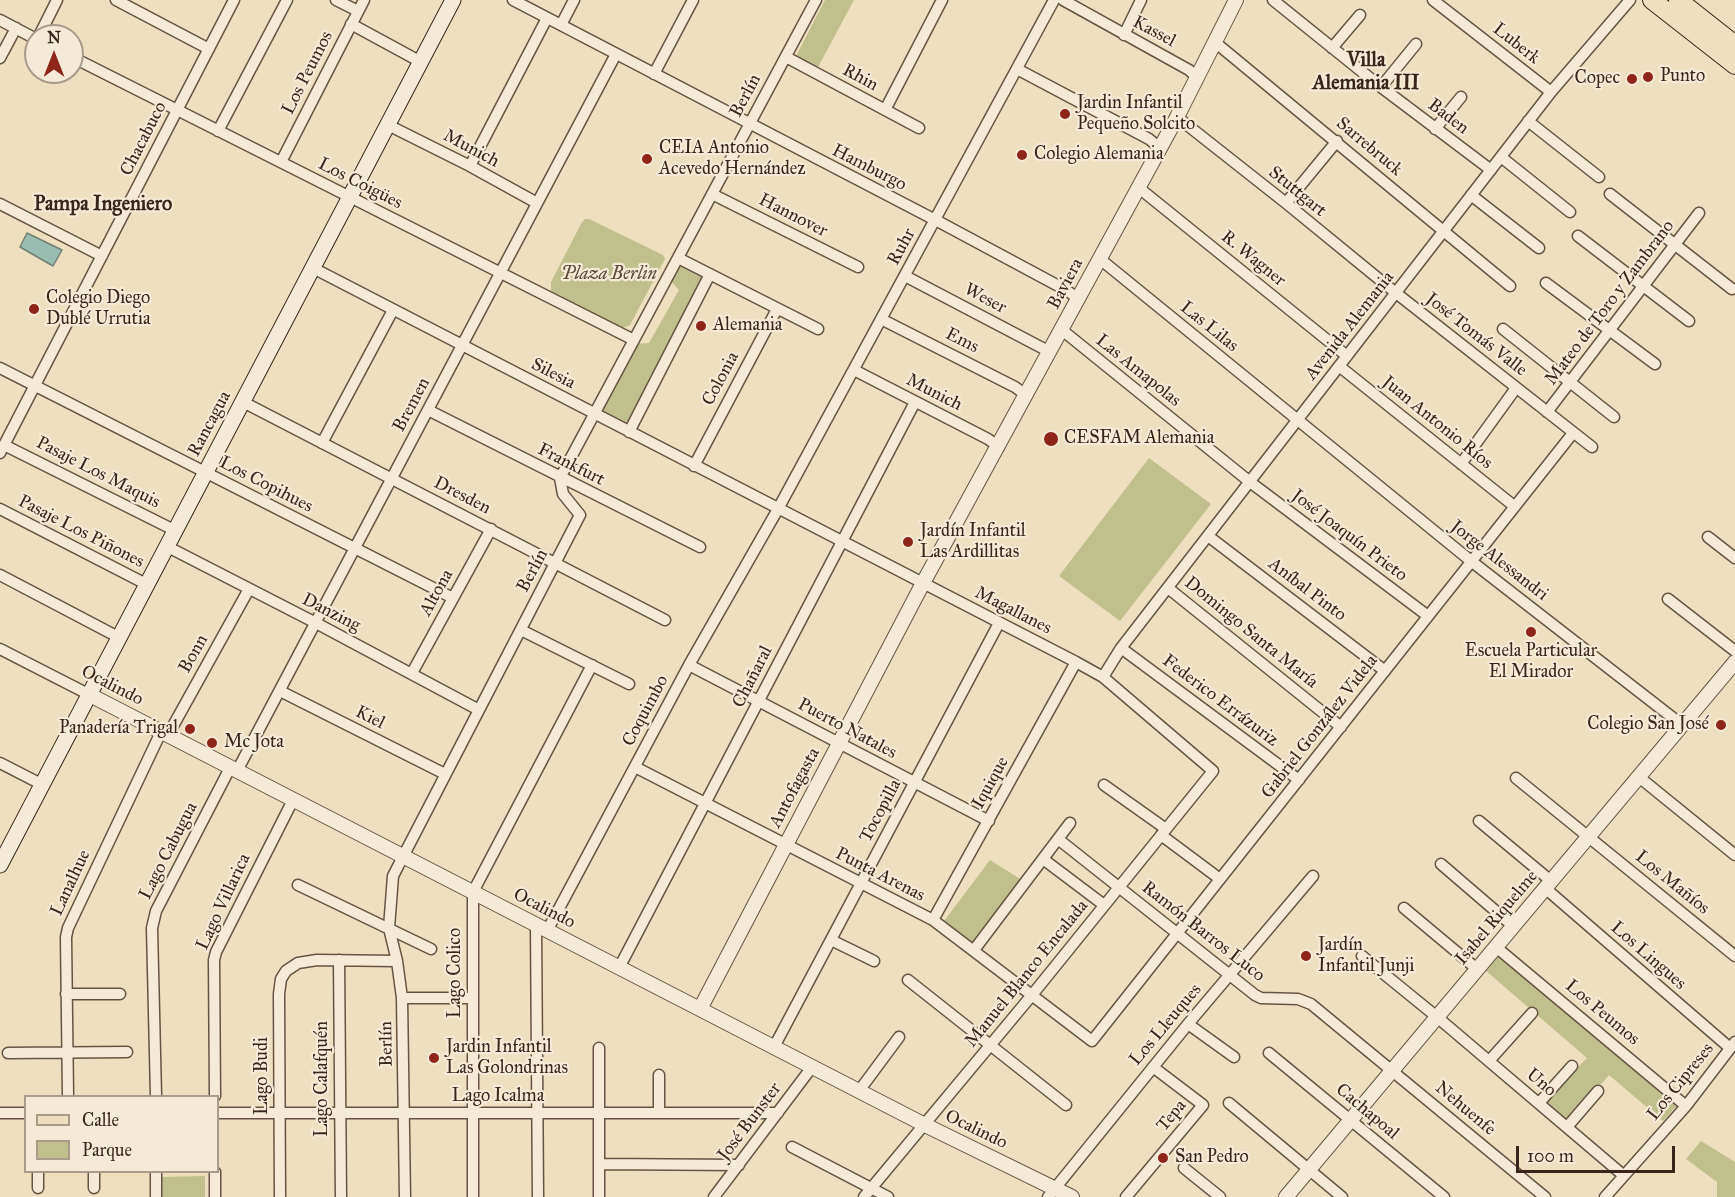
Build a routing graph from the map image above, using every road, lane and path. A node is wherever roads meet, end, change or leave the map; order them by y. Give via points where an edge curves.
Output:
1 (57, 0) edge
2 (116, 0) edge
3 (234, 0) edge
4 (287, 0) edge
5 (336, 0) edge
6 (364, 0) edge
7 (453, 0) edge
8 (513, 0) edge
9 (574, 0) edge
10 (693, 0) edge
11 (816, 0) edge
12 (942, 0) edge
13 (1054, 0) edge
14 (1063, 0) edge
15 (1141, 0) edge
16 (1236, 0) edge
17 (1274, 0) edge
18 (1432, 0) edge
19 (1630, 0) edge
20 (1652, 0) edge
21 (1678, 0) edge
22 (358, 11) junction
23 (1360, 15) dead end
24 (547, 18) junction
25 (0, 20) edge
26 (44, 24) edge
27 (351, 24) junction
28 (561, 25) junction
29 (16, 28) junction
30 (24, 31) edge
31 (1124, 35) junction
32 (1216, 43) junction
33 (1416, 44) dead end
34 (1735, 45) edge
35 (1332, 48) junction
36 (208, 50) junction
37 (616, 54) junction
38 (786, 57) junction
39 (0, 58) edge
40 (421, 62) junction
41 (84, 63) edge
42 (1735, 65) edge
43 (1017, 69) junction
44 (654, 74) junction
45 (1197, 77) junction
46 (1381, 87) junction
47 (1551, 92) junction
48 (1461, 97) dead end
49 (177, 110) junction
50 (885, 110) junction
51 (1177, 117) junction
52 (1528, 121) junction
53 (749, 124) junction
54 (388, 125) junction
55 (919, 128) dead end
56 (1435, 129) junction
57 (218, 130) junction
58 (1337, 141) junction
59 (1160, 148) junction
60 (1501, 157) junction
61 (281, 162) junction
62 (470, 166) junction
63 (1491, 170) junction
64 (1599, 177) dead end
65 (1138, 188) junction
66 (712, 194) junction
67 (1610, 194) dead end
68 (1472, 195) junction
69 (350, 197) junction
70 (537, 203) junction
71 (1286, 203) junction
72 (0, 204) edge
73 (1570, 212) dead end
74 (1699, 213) dead end
75 (935, 220) junction
76 (1444, 231) junction
77 (1578, 236) dead end
78 (1675, 244) junction
79 (1539, 248) dead end
80 (102, 256) junction
81 (678, 258) junction
82 (1100, 259) junction
83 (858, 267) dead end
84 (313, 268) junction
85 (501, 273) junction
86 (710, 274) junction
87 (905, 276) junction
88 (1546, 283) dead end
89 (1510, 286) dead end
90 (1644, 287) junction
91 (1732, 289) dead end
92 (1395, 293) junction
93 (1079, 298) junction
94 (777, 309) junction
95 (393, 310) junction
96 (881, 319) junction
97 (1689, 321) dead end
98 (818, 329) dead end
99 (1503, 329) dead end
100 (1062, 330) junction
101 (1610, 331) junction
102 (633, 340) junction
103 (462, 345) junction
104 (1050, 352) junction
105 (1347, 356) junction
106 (1655, 364) dead end
107 (1339, 366) junction
108 (0, 368) edge
109 (854, 370) junction
110 (1570, 383) junction
111 (35, 386) junction
112 (1516, 388) junction
113 (1026, 395) junction
114 (243, 402) junction
115 (915, 402) junction
116 (428, 410) junction
117 (1547, 412) junction
118 (594, 414) junction
119 (1614, 417) dead end
120 (1298, 420) junction
121 (629, 432) junction
122 (1574, 433) junction
123 (322, 443) junction
124 (999, 447) junction
125 (1592, 447) dead end
126 (2, 449) edge
127 (1461, 464) junction
128 (694, 466) junction
129 (206, 473) junction
130 (392, 478) junction
131 (560, 478) junction
132 (1250, 482) junction
133 (1514, 506) junction
134 (0, 509) edge
135 (778, 509) junction
136 (491, 529) junction
137 (176, 531) junction
138 (1208, 536) junction
139 (1708, 537) dead end
140 (842, 542) junction
141 (168, 547) junction
142 (700, 547) dead end
143 (355, 548) junction
144 (1735, 558) edge
145 (1471, 561) junction
146 (555, 564) junction
147 (0, 575) edge
148 (923, 583) junction
149 (148, 585) junction
150 (1168, 588) junction
151 (249, 589) junction
152 (453, 598) junction
153 (1668, 599) dead end
154 (1428, 616) junction
155 (665, 620) dead end
156 (316, 623) junction
157 (999, 623) junction
158 (521, 630) junction
159 (120, 638) junction
160 (1121, 648) junction
161 (1735, 651) edge
162 (1, 653) edge
163 (1076, 662) junction
164 (1735, 662) edge
165 (592, 665) junction
166 (689, 665) junction
167 (1385, 671) junction
168 (412, 674) junction
169 (1103, 677) junction
170 (629, 684) dead end
171 (280, 691) junction
172 (90, 695) junction
173 (759, 701) junction
174 (479, 710) junction
175 (1682, 725) junction
176 (1341, 727) junction
177 (165, 733) junction
178 (838, 744) junction
179 (0, 763) edge
180 (635, 767) junction
181 (234, 770) junction
182 (1213, 771) joint
183 (446, 774) junction
184 (1639, 777) junction
185 (1516, 778) dead end
186 (1299, 780) junction
187 (915, 783) junction
188 (43, 785) junction
189 (1104, 785) dead end
190 (292, 800) junction
191 (706, 804) junction
192 (989, 821) junction
193 (1479, 821) dead end
194 (1070, 823) dead end
195 (1163, 832) junction
196 (1589, 836) junction
197 (1058, 839) junction
198 (786, 845) junction
199 (1735, 855) edge
200 (403, 856) junction
201 (1043, 859) junction
202 (1441, 864) dead end
203 (0, 865) edge
204 (1312, 876) dead end
205 (1220, 879) junction
206 (861, 883) junction
207 (1548, 884) junction
208 (298, 885) dead end
209 (1119, 887) junction
210 (473, 892) junction
211 (1104, 905) junction
212 (1404, 908) dead end
213 (933, 920) junction
214 (1513, 926) junction
215 (389, 928) junction
216 (542, 928) junction
217 (1178, 933) junction
218 (831, 940) junction
219 (1496, 947) junction
220 (431, 949) dead end
221 (974, 950) junction
222 (1362, 956) dead end
223 (1735, 956) edge
224 (339, 960) junction
225 (397, 961) junction
226 (874, 961) dead end
227 (619, 968) junction
228 (1477, 969) junction
229 (1230, 974) junction
230 (908, 980) dead end
231 (66, 994) junction
232 (120, 994) dead end
233 (1032, 995) junction
234 (402, 998) junction
235 (472, 998) junction
236 (700, 1009) junction
237 (1532, 1013) dead end
238 (1437, 1017) junction
239 (1188, 1024) junction
240 (899, 1036) dead end
241 (1092, 1041) joint
242 (990, 1045) junction
243 (1732, 1045) edge
244 (774, 1047) junction
245 (599, 1048) dead end
246 (127, 1052) dead end
247 (8, 1053) dead end
248 (67, 1053) junction
249 (1269, 1053) dead end
250 (1234, 1056) dead end
251 (1490, 1061) junction
252 (1572, 1066) dead end
253 (812, 1067) junction
254 (1153, 1067) junction
255 (1393, 1070) junction
256 (659, 1075) dead end
257 (859, 1091) junction
258 (1598, 1091) dead end
259 (68, 1095) edge
260 (156, 1095) edge
261 (215, 1095) edge
262 (1229, 1103) dead end
263 (1539, 1103) junction
264 (1066, 1105) dead end
265 (1686, 1106) junction
266 (0, 1113) edge
267 (24, 1113) edge
268 (219, 1113) edge
269 (279, 1113) junction
270 (340, 1113) junction
271 (404, 1113) junction
272 (473, 1113) junction
273 (538, 1113) junction
274 (599, 1113) junction
275 (659, 1113) junction
276 (778, 1113) junction
277 (1351, 1120) junction
278 (925, 1125) junction
279 (1567, 1127) junction
280 (792, 1147) dead end
281 (599, 1164) junction
282 (739, 1165) junction
283 (1184, 1168) dead end
284 (1309, 1170) junction
285 (38, 1173) edge
286 (94, 1173) edge
287 (156, 1173) edge
288 (215, 1173) edge
289 (1623, 1175) junction
290 (38, 1188) dead end
291 (94, 1188) dead end
292 (1052, 1192) edge
293 (868, 1193) edge
294 (156, 1197) edge
295 (215, 1197) edge
296 (280, 1197) edge
297 (341, 1197) edge
298 (405, 1197) edge
299 (474, 1197) edge
300 (538, 1197) edge
301 (599, 1197) edge
302 (714, 1197) edge
303 (888, 1197) edge
304 (1072, 1197) edge
305 (1126, 1197) edge
306 (1220, 1197) edge
307 (1286, 1197) edge
308 (1342, 1197) edge
309 (1444, 1197) edge
310 (1545, 1197) edge
311 (1605, 1197) edge

1 - 26 street
2 - 36 street
3 - 36 street, Chacabuco
4 - 57 street
5 - 22 street
6 - 22 street, Los Peumos
7 - 40 main road, Rancagua
8 - 24 street, Hamburgo
9 - 28 street
10 - 44 street
11 - 38 street, Berlín
12 - 50 street
13 - 43 street, Ruhr
14 - 31 street, Kassel
15 - 31 street
16 - 32 street, Baviera
17 - 35 street, Baden
18 - 47 street, Luberk
19 - 47 street, Avenida Alemania
20 - 42 main road
21 - 34 main road
22 - 27 street, Los Peumos
23 - 35 street
24 - 28 street, Hamburgo
24 - 62 street
25 - 29 street
27 - 40 street
27 - 61 street, Los Peumos
28 - 37 street, Hamburgo
29 - 30 street
29 - 39 street
31 - 45 street, Kassel
32 - 45 street, Baviera
32 - 58 street, Sarrebruck
33 - 46 street
35 - 46 street, Baden
36 - 49 street, Chacabuco
37 - 44 street, Hamburgo
37 - 70 street, Bremen
38 - 50 street, Rhin
38 - 53 street, Berlín
40 - 54 main road, Rancagua
41 - 49 street, Los Coigües
43 - 59 street
43 - 75 street, Ruhr
44 - 53 street, Hamburgo
45 - 51 street, Baviera
46 - 56 street, Baden
47 - 52 street, Avenida Alemania
48 - 56 street
49 - 57 street, Los Coigües
49 - 80 street, Chacabuco
50 - 55 street, Rhin
51 - 59 street, Baviera
51 - 71 street, Stuttgart
52 - 60 street, Avenida Alemania
52 - 64 street
53 - 66 street, Berlín
53 - 75 street, Hamburgo
54 - 62 street, Munich
54 - 69 main road, Rancagua
56 - 63 street, Baden
57 - 61 street, Los Coigües
58 - 71 street
58 - 76 street, Sarrebruck
59 - 65 street, Baviera
60 - 63 street, Avenida Alemania
60 - 73 street
61 - 69 street, Los Coigües
62 - 70 street, Munich
63 - 68 street, Avenida Alemania
65 - 82 street, Baviera
65 - 105 street, R. Wagner
66 - 81 street, Berlín
66 - 83 street, Hannover
67 - 78 street
68 - 76 street, Avenida Alemania
68 - 79 street
69 - 84 main road, Rancagua
69 - 85 street, Los Coigües
70 - 85 street, Bremen
71 - 92 street, Stuttgart
72 - 80 street
74 - 78 street, Mateo de Toro y Zambrano
75 - 87 street, Ruhr
75 - 93 street, Hamburgo
76 - 89 street, Sarrebruck
76 - 92 street, Avenida Alemania
77 - 90 street
78 - 90 street, Mateo de Toro y Zambrano
78 - 91 street
80 - 111 street, Chacabuco
81 - 86 street
81 - 102 street, Berlín
82 - 93 street, Baviera
82 - 120 street, Las Lilas
84 - 95 street, Silesia
84 - 114 main road, Rancagua
85 - 102 street, Los Coigües
85 - 103 street, Bremen
86 - 94 street
86 - 121 street
87 - 96 street, Ruhr
87 - 104 street, Weser
88 - 101 street
90 - 97 street
90 - 101 street, Mateo de Toro y Zambrano
92 - 105 street, Avenida Alemania
92 - 112 street, José Tomás Valle
93 - 100 street, Baviera
94 - 98 street
94 - 128 street, Colonia
95 - 103 street, Silesia
95 - 123 street
96 - 109 street, Ruhr
96 - 113 street, Ems
99 - 110 street
100 - 104 street, Baviera
100 - 132 street, Las Amapolas
101 - 106 street
101 - 110 street, Mateo de Toro y Zambrano
102 - 118 street, Berlín
103 - 116 street, Bremen
103 - 118 street, Silesia
104 - 113 street, Baviera
105 - 107 street, Avenida Alemania
107 - 120 street, Avenida Alemania
107 - 127 street, Juan Antonio Ríos
108 - 111 street, Los Copihues
109 - 115 street, Munich
109 - 135 street, Ruhr
110 - 117 street, Mateo de Toro y Zambrano
110 - 119 street
111 - 126 street, Chacabuco
111 - 129 street, Los Copihues
112 - 117 street, José Tomás Valle
112 - 127 street
113 - 124 street, Baviera
114 - 123 street, Dresden
114 - 129 main road, Rancagua
115 - 124 street, Munich
115 - 140 street, Chañaral
116 - 130 street, Bremen
116 - 131 street, Frankfurt
117 - 122 street, José Tomás Valle
118 - 121 street, Silesia
118 - 131 street, Berlín
120 - 132 street, Avenida Alemania
120 - 145 street, Jorge Alessandri
121 - 128 street, Silesia
122 - 125 street, José Tomás Valle
122 - 133 street, Gabriel González Videla
123 - 130 street, Dresden
124 - 148 street, Baviera
126 - 137 street, Pasaje Los Maquis
127 - 133 street, Juan Antonio Ríos
128 - 135 street, Silesia
129 - 137 main road, Rancagua
129 - 143 street, Los Copihues
130 - 136 street, Dresden
130 - 143 street, Bremen
131 - 142 street, Frankfurt
131 - 146 street, Berlín via 563,494 580,515
132 - 138 street, Avenida Alemania
132 - 154 street, José Joaquín Prieto
133 - 145 street, Gabriel González Videla
134 - 149 street, Pasaje Los Piñones
135 - 140 street, Magallanes
135 - 166 street, Coquimbo
136 - 146 street, Dresden
136 - 152 street, Altona
137 - 141 main road, Rancagua
138 - 150 street, Avenida Alemania
138 - 167 street, Aníbal Pinto
139 - 144 street
140 - 148 street, Magallanes
140 - 173 street, Chañaral
141 - 149 main road, Rancagua
141 - 151 street, Danzing
143 - 152 street, Los Copihues
143 - 156 street, Bremen
145 - 154 street, Gabriel González Videla
145 - 175 street, Jorge Alessandri
146 - 155 street, Dresden
146 - 158 street, Berlín
147 - 159 street
148 - 157 street, Magallanes
148 - 178 street, Antofagasta
149 - 159 main road, Rancagua
150 - 160 street, Avenida Alemania
150 - 176 street, Domingo Santa María
151 - 156 street, Danzing
151 - 177 street, Bonn
152 - 168 street, Altona
153 - 161 street
154 - 167 street, Gabriel González Videla
156 - 168 street, Danzing
156 - 171 street, Bremen
157 - 163 street, Magallanes
157 - 187 street, Tocopilla
158 - 165 street
158 - 174 street, Berlín
159 - 172 main road, Rancagua
160 - 169 street, Avenida Alemania
160 - 186 street, Federico Errázuriz
162 - 172 street, Ocalindo
163 - 169 street, Magallanes
163 - 192 street, Iquique
164 - 175 street, Isabel Riquelme
165 - 170 street
165 - 210 street
166 - 173 street, Puerto Natales
166 - 180 street, Coquimbo
167 - 176 street, Gabriel González Videla
168 - 174 street, Danzing
169 - 182 street, Magallanes
171 - 181 street, Bremen
171 - 183 street, Kiel
172 - 177 street, Ocalindo
172 - 188 main road, Rancagua
173 - 178 street, Puerto Natales
173 - 191 street, Chañaral
174 - 183 street, Berlín
175 - 184 street, Isabel Riquelme
176 - 186 street, Gabriel González Videla
177 - 181 street, Ocalindo
177 - 231 street, Lanalhue via 68,928
178 - 187 street, Puerto Natales
178 - 198 street, Antofagasta
179 - 188 street
180 - 191 street, Punta Arenas
180 - 216 street, Coquimbo
181 - 190 street, Ocalindo
181 - 260 street, Lago Cabugua via 156,911 152,928
182 - 195 street, Manuel Blanco Encalada
183 - 200 street, Berlín
184 - 196 street, Isabel Riquelme
184 - 199 street
185 - 196 street, Los Mañíos
186 - 205 street, Gabriel González Videla
187 - 192 street, Puerto Natales
187 - 206 street, Tocopilla
188 - 203 main road, Rancagua
189 - 195 street
190 - 200 street, Ocalindo
190 - 261 street, Lago Villarica via 216,952
191 - 198 street, Punta Arenas
191 - 227 street, Chañaral
192 - 213 street, Iquique
193 - 207 street, Los Lingues
194 - 197 street
195 - 205 street
195 - 209 street, Manuel Blanco Encalada
196 - 207 street, Isabel Riquelme
196 - 223 street, Los Mañíos
197 - 201 street
197 - 209 street, Ramón Barros Luco
198 - 206 street, Punta Arenas
198 - 236 street, Antofagasta
200 - 210 street, Ocalindo
200 - 215 street, Berlín via 391,884
201 - 211 street
201 - 221 street
202 - 214 street
204 - 229 street, Los Lleuques
205 - 217 street, Gabriel González Videla
206 - 213 street, Punta Arenas
206 - 218 street, Tocopilla
207 - 214 street, Isabel Riquelme
207 - 243 street, Los Lingues
208 - 215 street
209 - 211 street, Manuel Blanco Encalada
209 - 217 street, Ramón Barros Luco
210 - 216 street, Ocalindo
210 - 235 street, Lago Colico
211 - 233 street, Manuel Blanco Encalada
212 - 228 street
213 - 221 street, Punta Arenas
214 - 219 street, Isabel Riquelme
215 - 220 street
215 - 225 street, Berlín
216 - 227 street, Ocalindo
216 - 273 street
217 - 229 street, Ramón Barros Luco
217 - 241 street, Gabriel González Videla
218 - 226 street
218 - 244 street, Tocopilla
219 - 228 street, Isabel Riquelme
219 - 265 street, Los Peumos
221 - 233 street, Punta Arenas
222 - 238 street, Uno
224 - 225 street
224 - 269 street, Lago Budi via 298,963 285,971 281,979
224 - 270 street, Lago Calafquén
225 - 234 street, Berlín
227 - 236 street, Ocalindo
228 - 238 street, Isabel Riquelme
229 - 239 street, Los Lleuques
229 - 255 street, Ramón Barros Luco via 1261,998 1305,1000
230 - 242 street
231 - 232 street
231 - 248 street, Lanalhue
233 - 241 street, Punta Arenas
233 - 242 street, Manuel Blanco Encalada
234 - 235 street
234 - 271 street, Berlín
235 - 272 street, Lago Colico
236 - 244 street, Ocalindo
237 - 251 street
238 - 251 street, Uno
238 - 255 street, Isabel Riquelme
239 - 250 street
239 - 254 street, Los Lleuques
240 - 257 street
242 - 264 street
242 - 278 street, Manuel Blanco Encalada
243 - 265 street, Los Cipreses
244 - 253 street, Ocalindo
245 - 274 street
246 - 248 street
247 - 248 street
248 - 259 street, Lanalhue
249 - 277 street, Cachapoal
251 - 263 street, Uno
252 - 263 street
253 - 257 street, Ocalindo
253 - 276 street, José Bunster
254 - 292 street, Los Lleuques
254 - 305 street, Tepa via 1203,1105
255 - 277 street, Isabel Riquelme
255 - 310 street, Nehuenfe
256 - 275 street
257 - 278 street, Ocalindo
258 - 279 street
262 - 284 street
263 - 279 street, Uno
265 - 289 street, Los Cipreses
266 - 267 street
268 - 269 street, Lago Icalma
269 - 270 street, Lago Icalma
269 - 296 street, Lago Budi
270 - 271 street, Lago Icalma
270 - 297 street, Lago Calafquén
271 - 272 street, Lago Icalma
271 - 298 street, Berlín
272 - 273 street, Lago Icalma
272 - 299 street, Lago Colico
273 - 274 street, Lago Icalma
273 - 300 street
274 - 275 street, Lago Icalma
274 - 281 street
275 - 276 street, Lago Icalma
276 - 282 street, José Bunster
277 - 284 street, Isabel Riquelme
277 - 309 street, Cachapoal
278 - 292 street, Ocalindo
278 - 293 street, Manuel Blanco Encalada
279 - 289 street, Uno
280 - 293 street
281 - 282 street
281 - 301 street
282 - 302 street, José Bunster
283 - 306 street
284 - 307 street, Isabel Riquelme
284 - 308 street
285 - 290 street
286 - 291 street
287 - 294 street
288 - 295 street
289 - 311 street, Los Cipreses
292 - 304 street, Ocalindo
293 - 303 street

